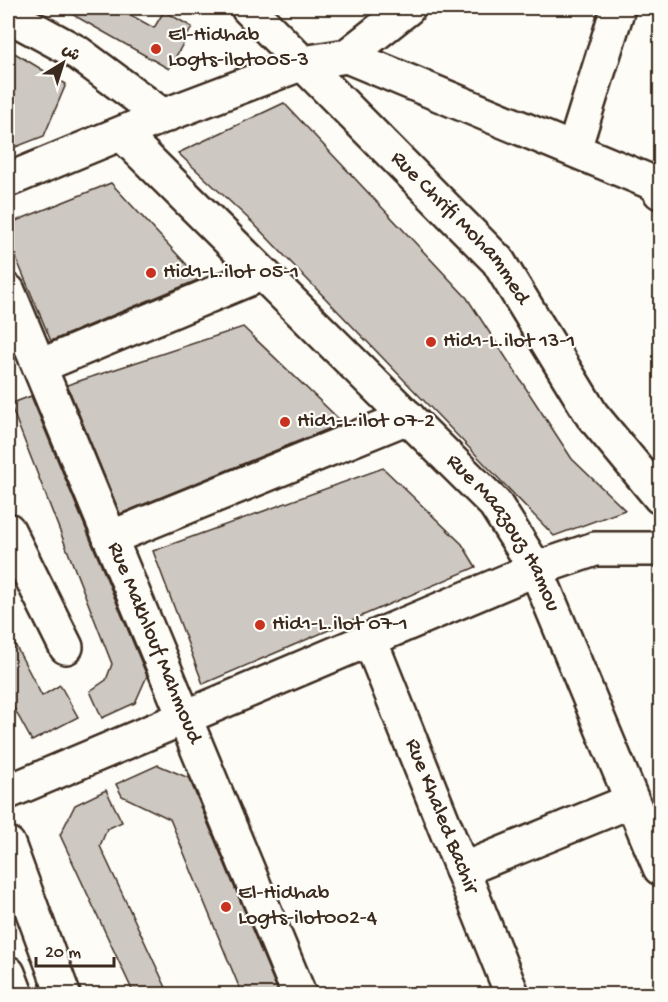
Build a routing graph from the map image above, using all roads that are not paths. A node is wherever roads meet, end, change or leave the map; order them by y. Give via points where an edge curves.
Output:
1 (248, 8) edge
2 (408, 8) edge
3 (618, 8) edge
4 (8, 15) edge
5 (347, 56) junction
6 (303, 63) junction
7 (163, 116) junction
8 (122, 134) junction
9 (574, 149) junction
10 (8, 180) edge
11 (660, 192) edge
12 (261, 274) junction
13 (8, 291) edge
14 (40, 366) junction
15 (408, 417) junction
16 (660, 497) edge
17 (8, 530) edge
18 (110, 538) junction
19 (660, 549) edge
20 (536, 569) junction
21 (370, 640) junction
22 (66, 647) dead end
23 (186, 717) junction
24 (8, 792) edge
25 (632, 801) junction
26 (8, 844) edge
27 (660, 868) edge
28 (462, 870) junction
29 (8, 973) edge
30 (16, 994) edge
31 (63, 994) edge
32 (299, 994) edge
33 (512, 994) edge

1 - 6 street, Rue Chrifi Mohammed
2 - 5 street
3 - 9 street
4 - 7 street via 78,53
5 - 6 street
5 - 9 street
6 - 7 street
6 - 16 street, Rue Chrifi Mohammed via 498,261 592,415
7 - 8 street
8 - 10 street
8 - 12 street, Rue Maazouz Hamou
9 - 11 street via 658,185
12 - 14 street
12 - 15 street, Rue Maazouz Hamou
13 - 14 street, Rue Makhlouf Mahmoud
14 - 18 street, Rue Makhlouf Mahmoud
15 - 18 street
15 - 20 street, Rue Maazouz Hamou via 495,504
17 - 22 street
18 - 23 street, Rue Makhlouf Mahmoud
19 - 20 street via 595,549
20 - 21 street
20 - 25 street, Rue Maazouz Hamou
21 - 23 street
21 - 28 street, Rue Khaled Bachir
23 - 24 street
23 - 32 street, Rue Makhlouf Mahmoud
25 - 27 street, Rue Maazouz Hamou
25 - 28 street
26 - 31 street
28 - 33 street, Rue Khaled Bachir
29 - 30 street

